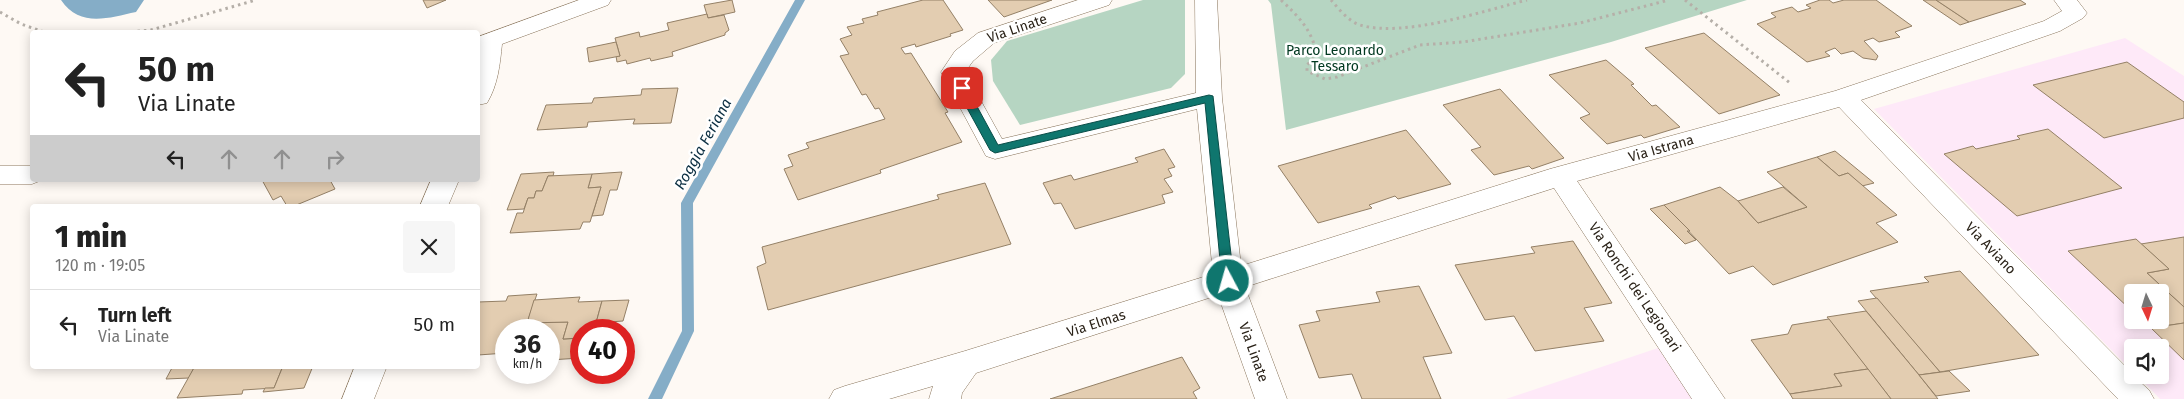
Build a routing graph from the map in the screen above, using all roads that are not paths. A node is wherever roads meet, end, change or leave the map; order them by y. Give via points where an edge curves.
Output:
1 (600, 0) edge
2 (1101, 0) edge
3 (1206, 0) edge
4 (2065, 0) edge
5 (484, 42) edge
6 (480, 91) edge
7 (1844, 97) junction
8 (1209, 98) junction
9 (0, 175) edge
10 (30, 175) edge
11 (1560, 176) junction
12 (443, 182) edge
13 (435, 204) edge
14 (1228, 281) junction
15 (965, 364) junction
16 (370, 369) edge
17 (358, 399) edge
18 (845, 399) edge
19 (945, 399) edge
20 (1271, 399) edge
21 (1709, 399) edge
22 (2138, 399) edge

1 - 5 street
2 - 8 street, Via Linate via 986,38 964,56 953,72 995,150
3 - 8 street, Via Linate
4 - 7 street, Via Istrana via 2075,13 2052,26
5 - 6 street via 487,72
7 - 11 street, Via Istrana
7 - 22 street, Via Aviano
8 - 14 street, Via Linate
9 - 10 street
11 - 14 street, Via Istrana
11 - 21 street, Via Ronchi dei Legionari
12 - 13 street
14 - 15 street, Via Elmas
14 - 20 street, Via Linate
15 - 18 street, Via Elmas
15 - 19 street via 947,390
16 - 17 street

